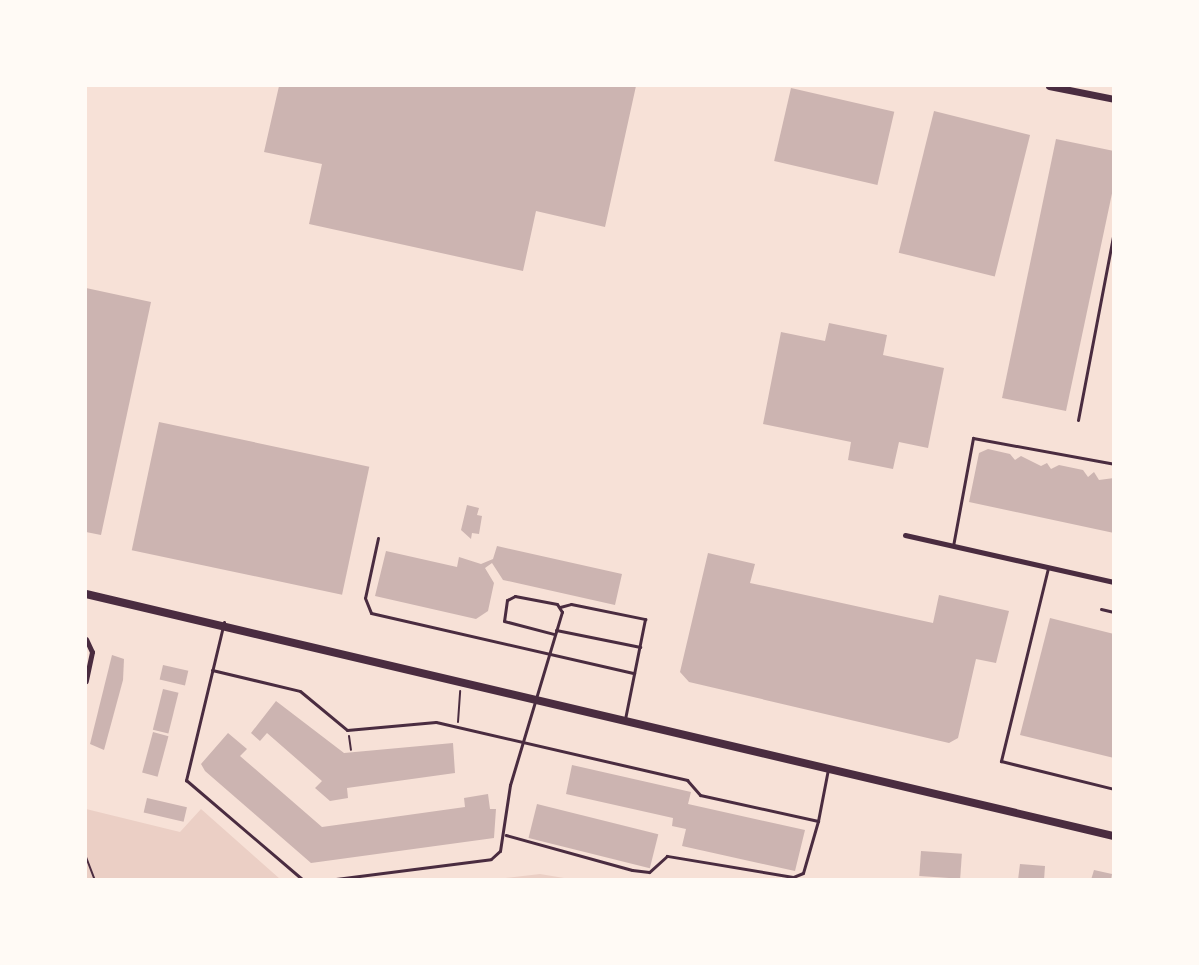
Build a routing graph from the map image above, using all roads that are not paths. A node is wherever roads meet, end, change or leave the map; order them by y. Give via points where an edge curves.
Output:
1 (1049, 86) edge
2 (1113, 99) edge
3 (1113, 231) edge
4 (1078, 420) dead end
5 (1113, 464) edge
6 (905, 535) dead end
7 (378, 538) dead end
8 (953, 546) junction
9 (1048, 567) junction
10 (1113, 582) edge
11 (86, 594) edge
12 (560, 607) junction
13 (1101, 609) dead end
14 (1113, 612) edge
15 (224, 622) junction
16 (555, 632) junction
17 (86, 639) edge
18 (640, 646) junction
19 (546, 654) junction
20 (212, 670) junction
21 (634, 674) junction
22 (86, 681) edge
23 (536, 698) junction
24 (625, 719) junction
25 (523, 743) junction
26 (828, 769) junction
27 (1113, 789) edge
28 (818, 821) junction
29 (506, 835) junction
30 (1113, 836) edge
31 (303, 879) edge
32 (328, 879) edge

1 - 2 street
3 - 4 lane
5 - 8 lane via 974,438
6 - 8 street
7 - 19 lane via 365,603 371,614
8 - 9 street
9 - 10 street
9 - 27 lane via 1001,761
11 - 15 main road
12 - 16 lane
12 - 16 lane via 511,596 502,614 511,624
12 - 18 lane via 571,604 645,619
13 - 14 lane
15 - 20 lane
15 - 23 main road
16 - 18 lane
16 - 19 lane
17 - 22 street via 92,652
18 - 21 lane
19 - 21 lane
19 - 23 lane
20 - 25 lane via 300,691 348,730 436,722
20 - 31 lane via 186,780
21 - 24 lane
23 - 24 main road
23 - 25 lane
24 - 26 main road
25 - 28 lane via 687,780 700,795
25 - 29 lane via 510,785
26 - 28 lane
26 - 30 main road
28 - 29 lane via 803,873 793,878 666,856 649,872 632,870
29 - 32 lane via 491,860

